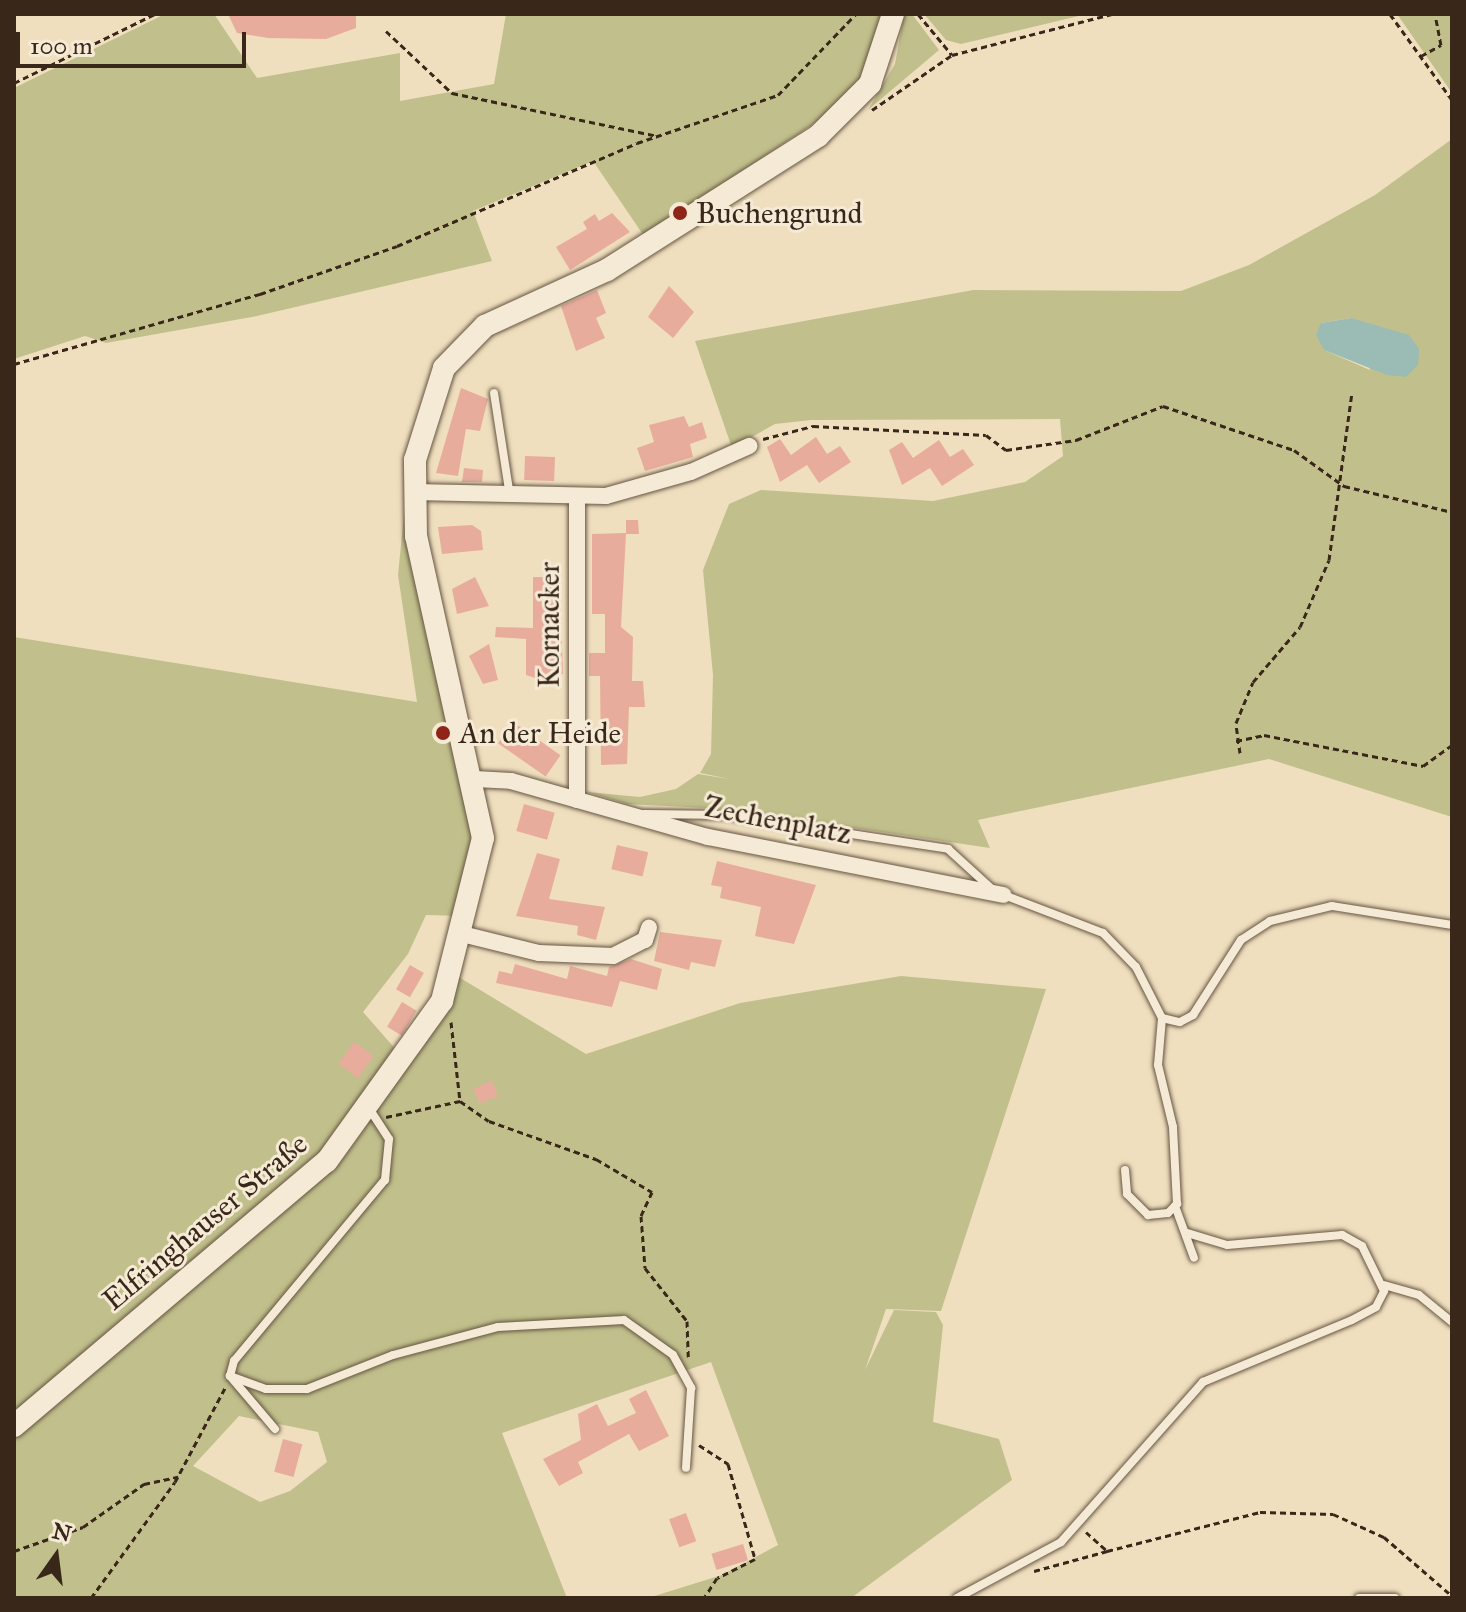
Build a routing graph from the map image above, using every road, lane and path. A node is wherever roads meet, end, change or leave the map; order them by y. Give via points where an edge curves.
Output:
1 (155, 14) edge
2 (856, 14) edge
3 (893, 14) edge
4 (918, 14) edge
5 (1112, 14) edge
6 (1335, 14) edge
7 (1356, 14) edge
8 (1390, 14) edge
9 (1435, 14) edge
10 (386, 31) dead end
11 (952, 55) junction
12 (1420, 57) junction
13 (14, 83) edge
14 (1452, 100) edge
15 (861, 118) dead end
16 (661, 137) junction
17 (14, 364) edge
18 (494, 393) dead end
19 (1352, 393) dead end
20 (749, 446) joint
21 (1344, 486) junction
22 (413, 492) junction
23 (510, 497) junction
24 (577, 498) junction
25 (1448, 511) dead end
26 (1236, 741) junction
27 (1452, 745) edge
28 (1240, 753) dead end
29 (475, 779) junction
30 (577, 800) junction
31 (631, 816) junction
32 (999, 894) junction
33 (1452, 925) edge
34 (649, 928) dead end
35 (462, 934) junction
36 (442, 1001) junction
37 (1162, 1018) junction
38 (460, 1101) junction
39 (374, 1113) junction
40 (1125, 1170) dead end
41 (1175, 1206) junction
42 (1187, 1233) junction
43 (1194, 1258) dead end
44 (1384, 1285) junction
45 (1452, 1322) edge
46 (683, 1369) junction
47 (230, 1376) junction
48 (14, 1426) edge
49 (275, 1429) dead end
50 (688, 1439) junction
51 (686, 1468) dead end
52 (178, 1477) junction
53 (1078, 1525) junction
54 (14, 1551) edge
55 (1107, 1551) junction
56 (997, 1577) junction
57 (1452, 1596) edge
58 (91, 1598) edge
59 (704, 1598) edge
60 (957, 1598) edge
61 (1359, 1598) edge
62 (1395, 1598) edge

1 - 13 path
2 - 16 path via 789,89
3 - 22 main road, Elfringhauser Straße via 870,84 818,136 607,270 469,337 436,385
4 - 11 path
5 - 11 path
6 - 7 path
8 - 12 path
9 - 12 path via 1441,45
10 - 16 path via 452,93
11 - 15 path
12 - 14 path
16 - 17 path via 260,294
18 - 23 lane
19 - 21 path
20 - 21 path via 783,429 813,426 986,435 1006,450 1076,440 1163,406 1294,450
20 - 24 street via 635,490
21 - 25 path
21 - 26 path via 1329,560 1300,627 1253,682
22 - 23 street
22 - 29 main road, Elfringhauser Straße via 425,581
23 - 24 street
24 - 30 street, Kornacker
26 - 27 path via 1264,735 1423,766
26 - 28 path
29 - 30 street, Zechenplatz via 511,781
29 - 35 main road, Elfringhauser Straße via 482,857
30 - 31 street, Zechenplatz
31 - 32 street, Zechenplatz
31 - 32 lane via 727,815 948,849
32 - 37 lane, Zechenplatz via 1071,916 1124,953
33 - 37 lane via 1332,906 1270,921 1216,969 1193,1015
34 - 35 street via 645,940 613,956 539,953
35 - 36 main road, Elfringhauser Straße
36 - 38 path via 451,1011
36 - 39 main road, Elfringhauser Straße
37 - 41 lane via 1158,1065 1173,1127
38 - 39 path
38 - 46 path via 489,1121 596,1159 652,1192 641,1216 641,1246 645,1268 687,1321
39 - 47 lane via 392,1154 385,1180 242,1343
39 - 48 main road, Elfringhauser Straße via 284,1202
40 - 41 lane via 1135,1205 1148,1215
41 - 42 lane
42 - 43 lane
42 - 44 lane via 1227,1245 1342,1235 1362,1246
44 - 45 lane via 1419,1295
44 - 53 lane via 1376,1307 1203,1382
46 - 47 lane via 639,1326 606,1317 498,1327 393,1355 307,1389 266,1389
46 - 50 lane via 691,1388
47 - 49 lane
47 - 52 path
50 - 51 lane
50 - 59 path via 728,1464 755,1559 717,1578
52 - 54 path via 144,1484 83,1527
52 - 58 path
53 - 55 path
53 - 56 lane via 1039,1557
55 - 56 path
55 - 57 path via 1260,1512 1333,1514 1384,1537
56 - 60 lane
61 - 62 lane

